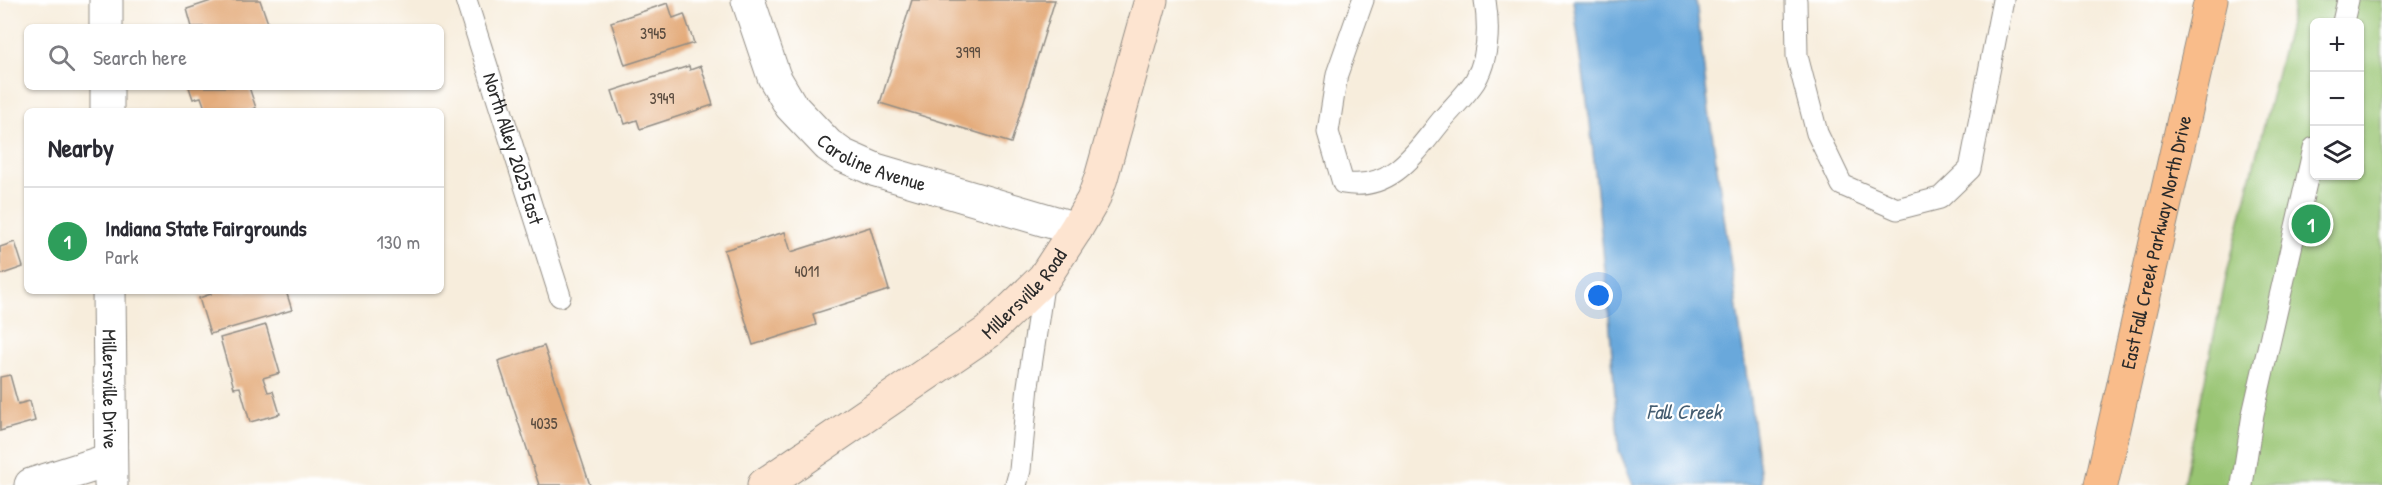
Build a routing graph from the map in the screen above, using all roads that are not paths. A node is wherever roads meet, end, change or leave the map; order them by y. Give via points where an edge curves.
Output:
1 (106, 0) edge
2 (466, 0) edge
3 (748, 0) edge
4 (1151, 0) edge
5 (1363, 0) edge
6 (1485, 0) edge
7 (1796, 0) edge
8 (2003, 0) edge
9 (2211, 0) edge
10 (2348, 0) edge
11 (2344, 18) edge
12 (106, 24) edge
13 (107, 90) edge
14 (107, 108) edge
15 (2310, 165) edge
16 (1076, 229) junction
17 (1044, 278) junction
18 (109, 294) edge
19 (560, 296) dead end
20 (110, 472) edge
21 (31, 485) edge
22 (764, 485) edge
23 (1016, 485) edge
24 (2101, 485) edge
25 (2242, 485) edge

1 - 12 street
2 - 19 lane, North Alley 2025 East
3 - 16 street, Caroline Avenue via 774,77 791,106 842,155 876,170
4 - 16 street, Millersville Road via 1101,178
5 - 6 lane via 1337,74 1328,132 1343,183 1360,186 1381,180 1404,165 1475,81 1489,28
7 - 8 lane via 1797,56 1817,133 1842,185 1897,209 1940,198 1970,169
9 - 24 main road, East Fall Creek Parkway North Drive
10 - 11 lane
13 - 14 street
15 - 25 lane via 2253,414
16 - 17 street, Millersville Road
17 - 22 street, Millersville Road via 988,332
17 - 23 lane
18 - 20 street, Millersville Drive
20 - 21 street

